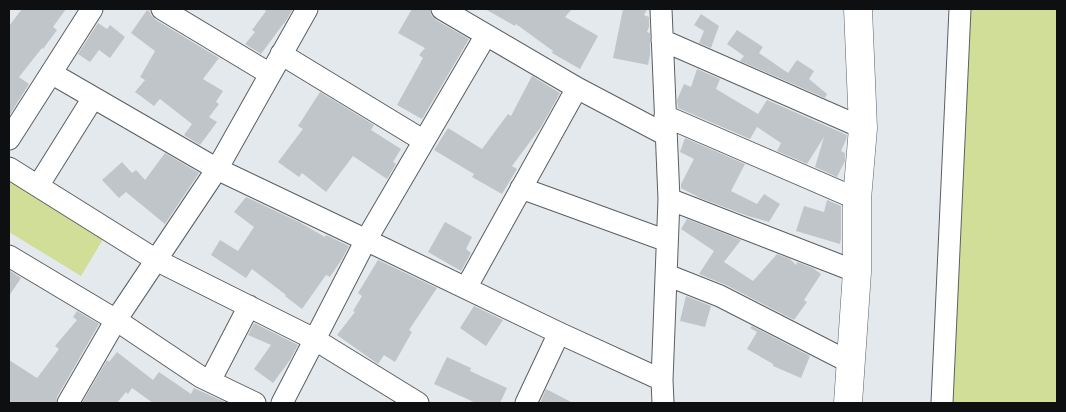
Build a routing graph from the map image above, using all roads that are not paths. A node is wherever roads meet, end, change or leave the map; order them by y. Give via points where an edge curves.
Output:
1 (92, 9) edge
2 (162, 9) edge
3 (306, 9) edge
4 (442, 9) edge
5 (661, 9) edge
6 (858, 9) edge
7 (960, 9) edge
8 (486, 35) junction
9 (662, 40) junction
10 (281, 54) junction
11 (51, 73) junction
12 (270, 74) junction
13 (577, 88) junction
14 (93, 98) junction
15 (665, 125) junction
16 (863, 128) junction
17 (9, 139) edge
18 (424, 141) junction
19 (9, 168) edge
20 (217, 169) junction
21 (38, 186) junction
22 (521, 188) junction
23 (669, 199) junction
24 (858, 199) junction
25 (366, 240) junction
26 (667, 241) junction
27 (9, 256) edge
28 (156, 260) junction
29 (857, 272) junction
30 (666, 275) junction
31 (466, 288) junction
32 (249, 306) junction
33 (116, 320) junction
34 (559, 333) junction
35 (314, 339) junction
36 (851, 363) junction
37 (662, 380) junction
38 (210, 381) junction
39 (68, 403) edge
40 (255, 403) edge
41 (282, 403) edge
42 (418, 403) edge
43 (526, 403) edge
44 (663, 403) edge
45 (848, 403) edge
46 (942, 403) edge

1 - 11 street
2 - 12 street
3 - 10 street
4 - 8 street
5 - 9 street
6 - 16 main road
7 - 46 street
8 - 13 street
8 - 18 street
9 - 15 street
9 - 16 street
10 - 12 street
10 - 18 street
11 - 14 street
11 - 17 street
12 - 20 street
13 - 15 street
13 - 22 street
14 - 20 street
14 - 21 street
15 - 23 street
15 - 24 street
16 - 24 main road
18 - 25 street
19 - 21 street
20 - 25 street
20 - 28 street
21 - 28 street
22 - 26 street
22 - 31 street
23 - 26 street
23 - 29 street
24 - 29 main road
25 - 31 street
25 - 35 street
26 - 30 street
27 - 33 street
28 - 32 street
28 - 33 street
29 - 36 main road
30 - 36 street via 720,296
30 - 37 street
31 - 34 street
32 - 35 street
32 - 38 street
33 - 38 street
33 - 39 street
34 - 37 street
34 - 43 street
35 - 41 street
35 - 42 street
36 - 45 main road
37 - 44 street
38 - 40 street

